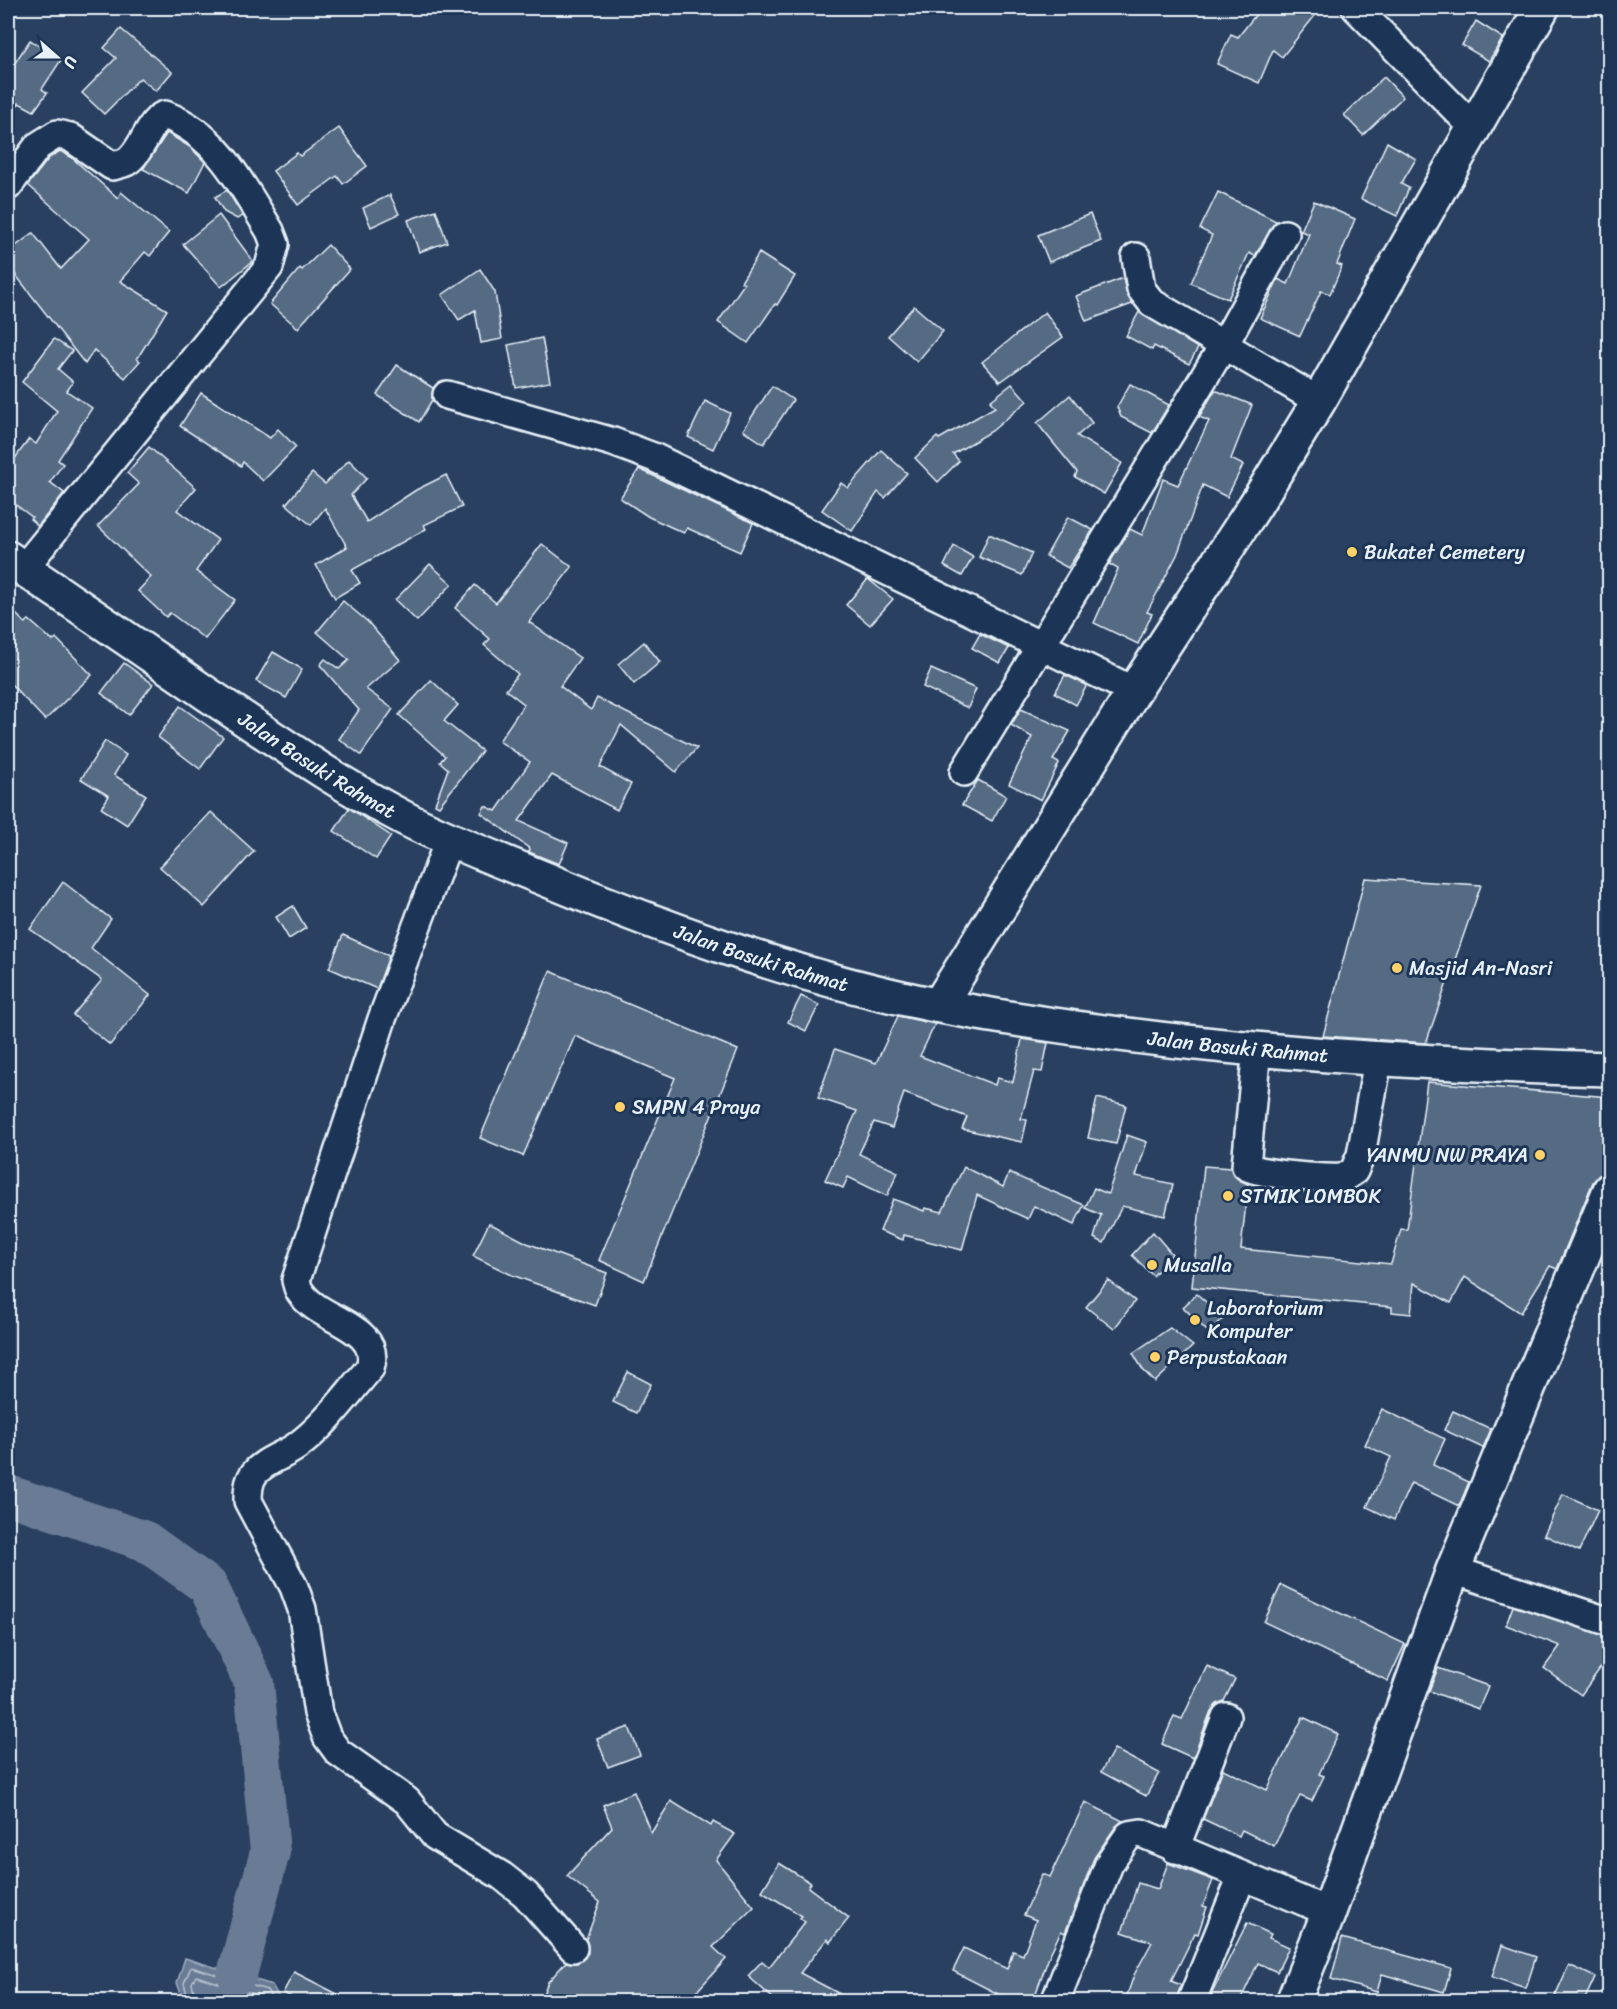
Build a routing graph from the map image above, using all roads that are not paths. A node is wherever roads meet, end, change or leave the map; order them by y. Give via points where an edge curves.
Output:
1 (1356, 8) edge
2 (1542, 8) edge
3 (1473, 127) junction
4 (8, 186) edge
5 (1286, 234) dead end
6 (1136, 257) dead end
7 (1225, 343) junction
8 (447, 395) dead end
9 (1319, 401) junction
10 (15, 563) edge
11 (1039, 646) junction
12 (1134, 691) junction
13 (964, 772) dead end
14 (449, 840) junction
15 (939, 1005) junction
16 (1257, 1047) junction
17 (1378, 1060) junction
18 (1610, 1069) edge
19 (1610, 1190) edge
20 (1453, 1570) junction
21 (1610, 1622) edge
22 (1226, 1718) dead end
23 (1175, 1849) junction
24 (1242, 1876) junction
25 (1329, 1912) junction
26 (573, 1948) dead end
27 (1055, 2001) edge
28 (1191, 2001) edge
29 (1293, 2001) edge

1 - 3 street
2 - 3 main road
3 - 9 main road
4 - 10 street via 38,146 57,134 70,137 112,166 126,162 140,148 156,120 165,115 177,119 216,148 275,244 272,261 262,276
5 - 7 street
6 - 7 street via 1140,289 1148,300
7 - 9 street
7 - 11 street
8 - 11 street via 647,455
9 - 12 main road
10 - 14 main road, Jalan Basuki Rahmat via 319,770
11 - 12 street
11 - 13 street
12 - 15 main road
14 - 15 main road, Jalan Basuki Rahmat via 662,927 788,968
14 - 26 street via 382,1019 296,1280 300,1293 309,1302 363,1336 374,1357 370,1368 321,1425 254,1474 248,1502 302,1609 318,1713 332,1744 407,1801 435,1836 525,1894
15 - 16 main road, Jalan Basuki Rahmat via 1119,1033
16 - 17 main road, Jalan Basuki Rahmat
16 - 17 street via 1245,1166 1284,1174 1339,1178 1354,1171 1362,1149
17 - 18 main road, Jalan Basuki Rahmat
19 - 20 main road
20 - 21 street
20 - 25 main road
22 - 23 street
23 - 24 street
23 - 27 street via 1141,1833 1128,1835 1109,1864
24 - 25 street
24 - 28 street
25 - 29 main road

